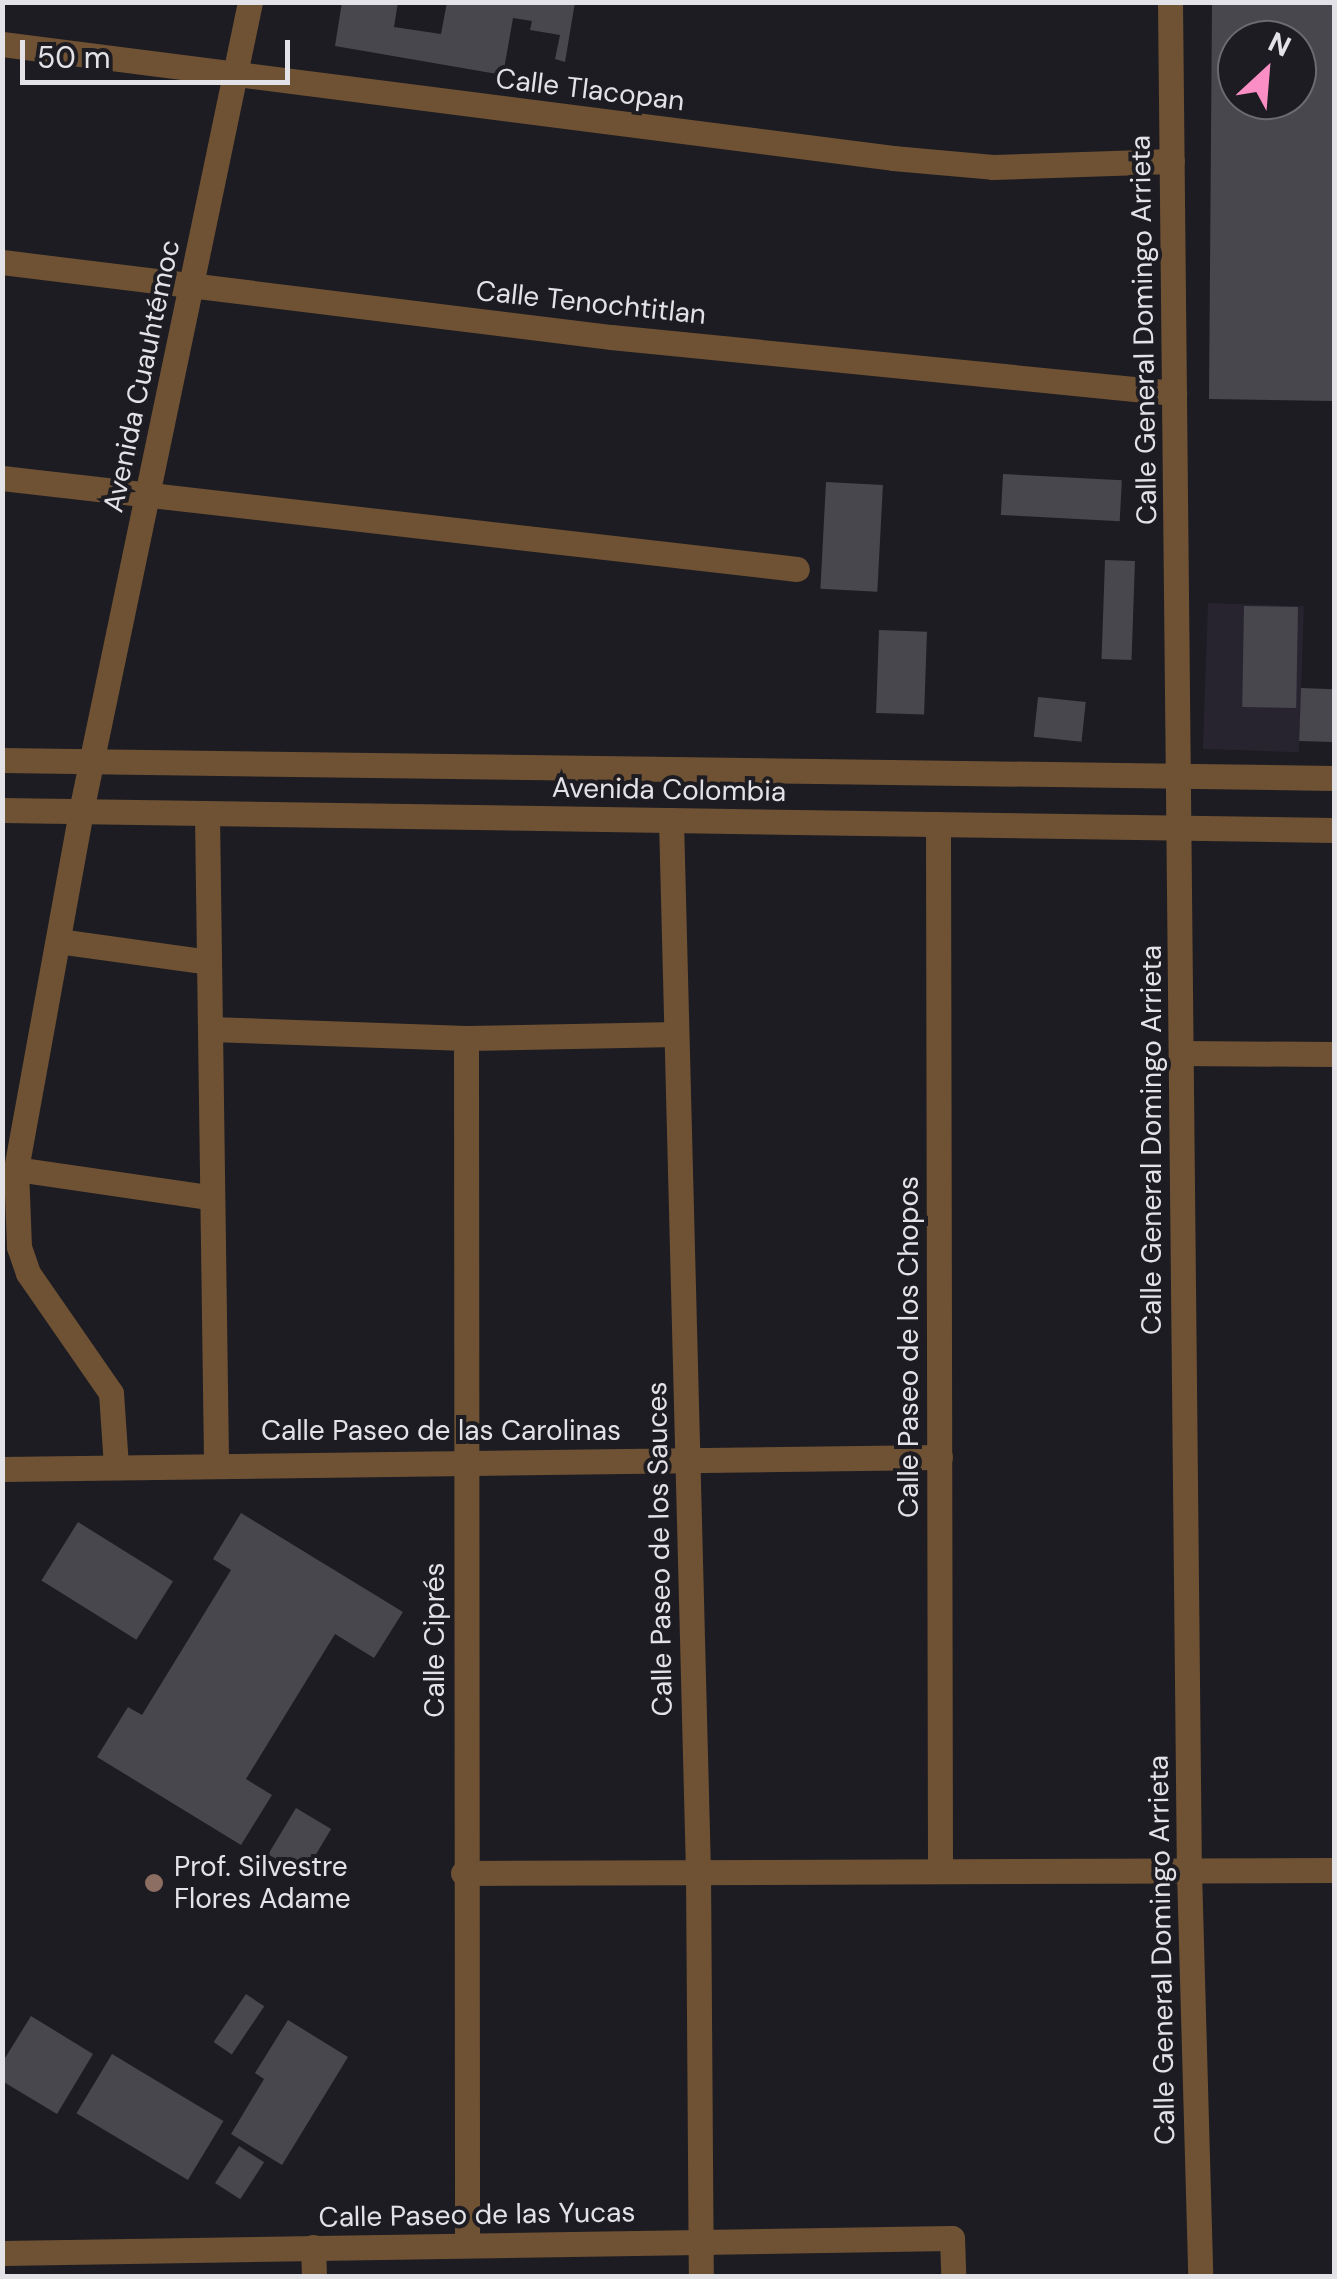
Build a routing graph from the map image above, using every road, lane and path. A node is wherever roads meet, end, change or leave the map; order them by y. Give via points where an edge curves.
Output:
1 (250, 2) edge
2 (1170, 2) edge
3 (2, 44) edge
4 (237, 75) junction
5 (1172, 161) junction
6 (2, 262) edge
7 (190, 287) junction
8 (1174, 393) junction
9 (2, 478) edge
10 (148, 495) junction
11 (797, 569) dead end
12 (2, 760) edge
13 (92, 762) junction
14 (1180, 776) junction
15 (1334, 778) edge
16 (2, 810) edge
17 (81, 812) junction
18 (207, 815) junction
19 (671, 820) junction
20 (938, 824) junction
21 (1180, 828) junction
22 (1334, 830) edge
23 (58, 941) junction
24 (210, 962) junction
25 (210, 1029) junction
26 (676, 1034) junction
27 (466, 1038) junction
28 (1181, 1053) junction
29 (1334, 1054) edge
30 (16, 1169) junction
31 (209, 1197) junction
32 (10, 1247) edge
33 (940, 1457) junction
34 (688, 1460) junction
35 (466, 1461) junction
36 (216, 1462) junction
37 (116, 1466) junction
38 (2, 1469) edge
39 (940, 1869) junction
40 (698, 1870) junction
41 (1334, 1870) edge
42 (1188, 1871) junction
43 (464, 1873) junction
44 (701, 2242) junction
45 (467, 2243) junction
46 (313, 2248) junction
47 (2, 2253) edge
48 (117, 2264) edge
49 (314, 2276) edge
50 (701, 2276) edge
51 (953, 2276) edge
52 (1200, 2276) edge

1 - 4 street, Avenida Cuauhtémoc
2 - 5 street, Calle General Domingo Arrieta
3 - 4 street, Calle Tlacopan
4 - 5 street, Calle Tlacopan via 893,158 1009,167
4 - 7 street, Avenida Cuauhtémoc
5 - 8 street, Calle General Domingo Arrieta
6 - 7 street, Calle Tenochtitlan
7 - 8 street, Calle Tenochtitlan
7 - 10 street, Avenida Cuauhtémoc
8 - 14 street, Calle General Domingo Arrieta
9 - 10 street
10 - 11 street
10 - 13 street, Avenida Cuauhtémoc
12 - 13 street, Avenida Colombia
13 - 14 street, Avenida Colombia
13 - 17 street, Avenida Cuauhtémoc
14 - 15 street, Avenida Colombia
14 - 21 street, Calle General Domingo Arrieta
16 - 17 street, Avenida Colombia
17 - 18 street, Avenida Colombia
17 - 23 street, Avenida Cuauhtémoc
18 - 19 street, Avenida Colombia
18 - 24 street
19 - 20 street, Avenida Colombia
19 - 26 street, Calle Paseo de los Sauces
20 - 21 street, Avenida Colombia
20 - 33 street, Calle Paseo de los Chopos
21 - 22 street, Avenida Colombia
21 - 28 street, Calle General Domingo Arrieta
23 - 24 street
23 - 30 street, Avenida Cuauhtémoc
24 - 25 street
25 - 27 street
25 - 31 street
26 - 27 street
26 - 34 street, Calle Paseo de los Sauces
27 - 35 street, Calle Ciprés
28 - 29 street
28 - 42 street, Calle General Domingo Arrieta
30 - 31 street
30 - 32 street, Avenida Cuauhtémoc
31 - 36 street
32 - 37 street via 111,1393
33 - 34 street, Calle Paseo de las Carolinas
33 - 39 street, Calle Paseo de los Chopos
34 - 35 street, Calle Paseo de las Carolinas
34 - 40 street, Calle Paseo de los Sauces
35 - 36 street, Calle Paseo de las Carolinas
35 - 43 street, Calle Ciprés
36 - 37 street, Calle Paseo de las Carolinas
37 - 38 street, Calle Paseo de las Carolinas
39 - 40 street
39 - 42 street
40 - 43 street
40 - 44 street, Calle Paseo de los Sauces
41 - 42 street
42 - 52 street, Calle General Domingo Arrieta
43 - 45 street, Calle Ciprés
44 - 45 street, Calle Paseo de las Yucas
44 - 50 street, Calle Paseo de los Sauces
44 - 51 street, Calle Paseo de las Yucas via 952,2238
45 - 46 street, Calle Paseo de las Yucas
46 - 48 street, Calle Paseo de las Yucas
46 - 49 street
47 - 48 street, Calle Paseo de las Yucas

